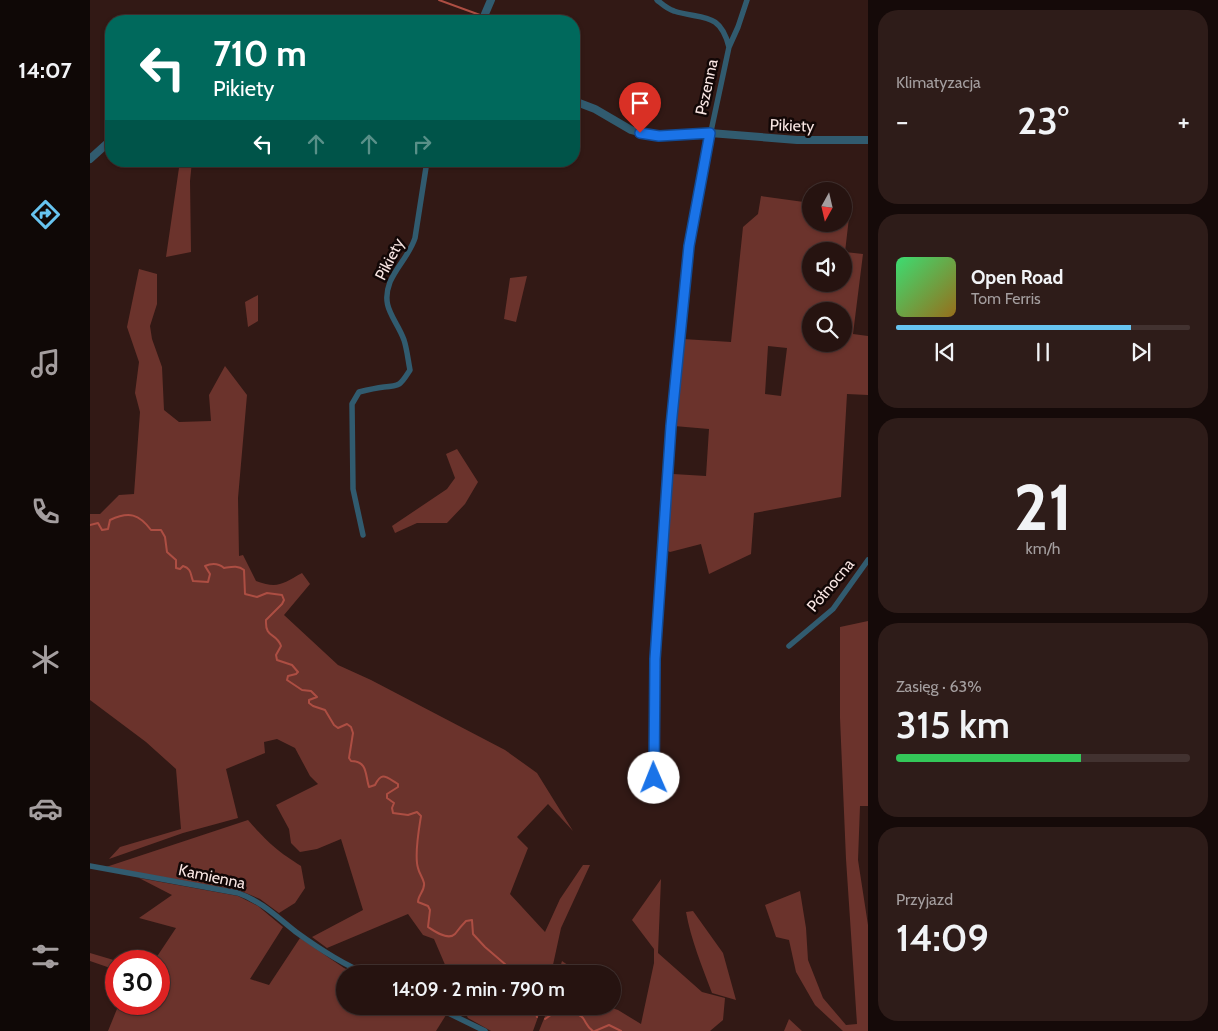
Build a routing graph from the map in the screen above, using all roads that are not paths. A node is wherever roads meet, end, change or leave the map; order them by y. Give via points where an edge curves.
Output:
1 (491, 0) edge
2 (657, 0) edge
3 (747, 0) edge
4 (485, 15) edge
5 (729, 47) junction
6 (580, 103) edge
7 (710, 133) junction
8 (868, 140) edge
9 (105, 145) edge
10 (90, 159) edge
11 (426, 167) edge
12 (363, 535) dead end
13 (868, 560) edge
14 (789, 646) dead end
15 (654, 778) dead end
16 (90, 866) edge
17 (349, 965) edge
18 (452, 1015) edge
19 (485, 1031) edge

1 - 4 street
2 - 5 street, Pszenna via 675,12 708,18 719,25
3 - 5 street, Pszenna
5 - 7 street, Pszenna
6 - 7 street, Pikiety via 640,133 659,136
7 - 8 street, Pikiety via 797,140
7 - 15 street, Pszenna via 689,246 672,408 655,659
9 - 10 street
11 - 12 street, Pikiety via 412,248 391,280 387,293 387,305 404,339 410,370 394,387 359,392 352,404 353,489
13 - 14 street, Północna via 833,609
16 - 17 street, Kamienna via 250,897 330,955
18 - 19 street

